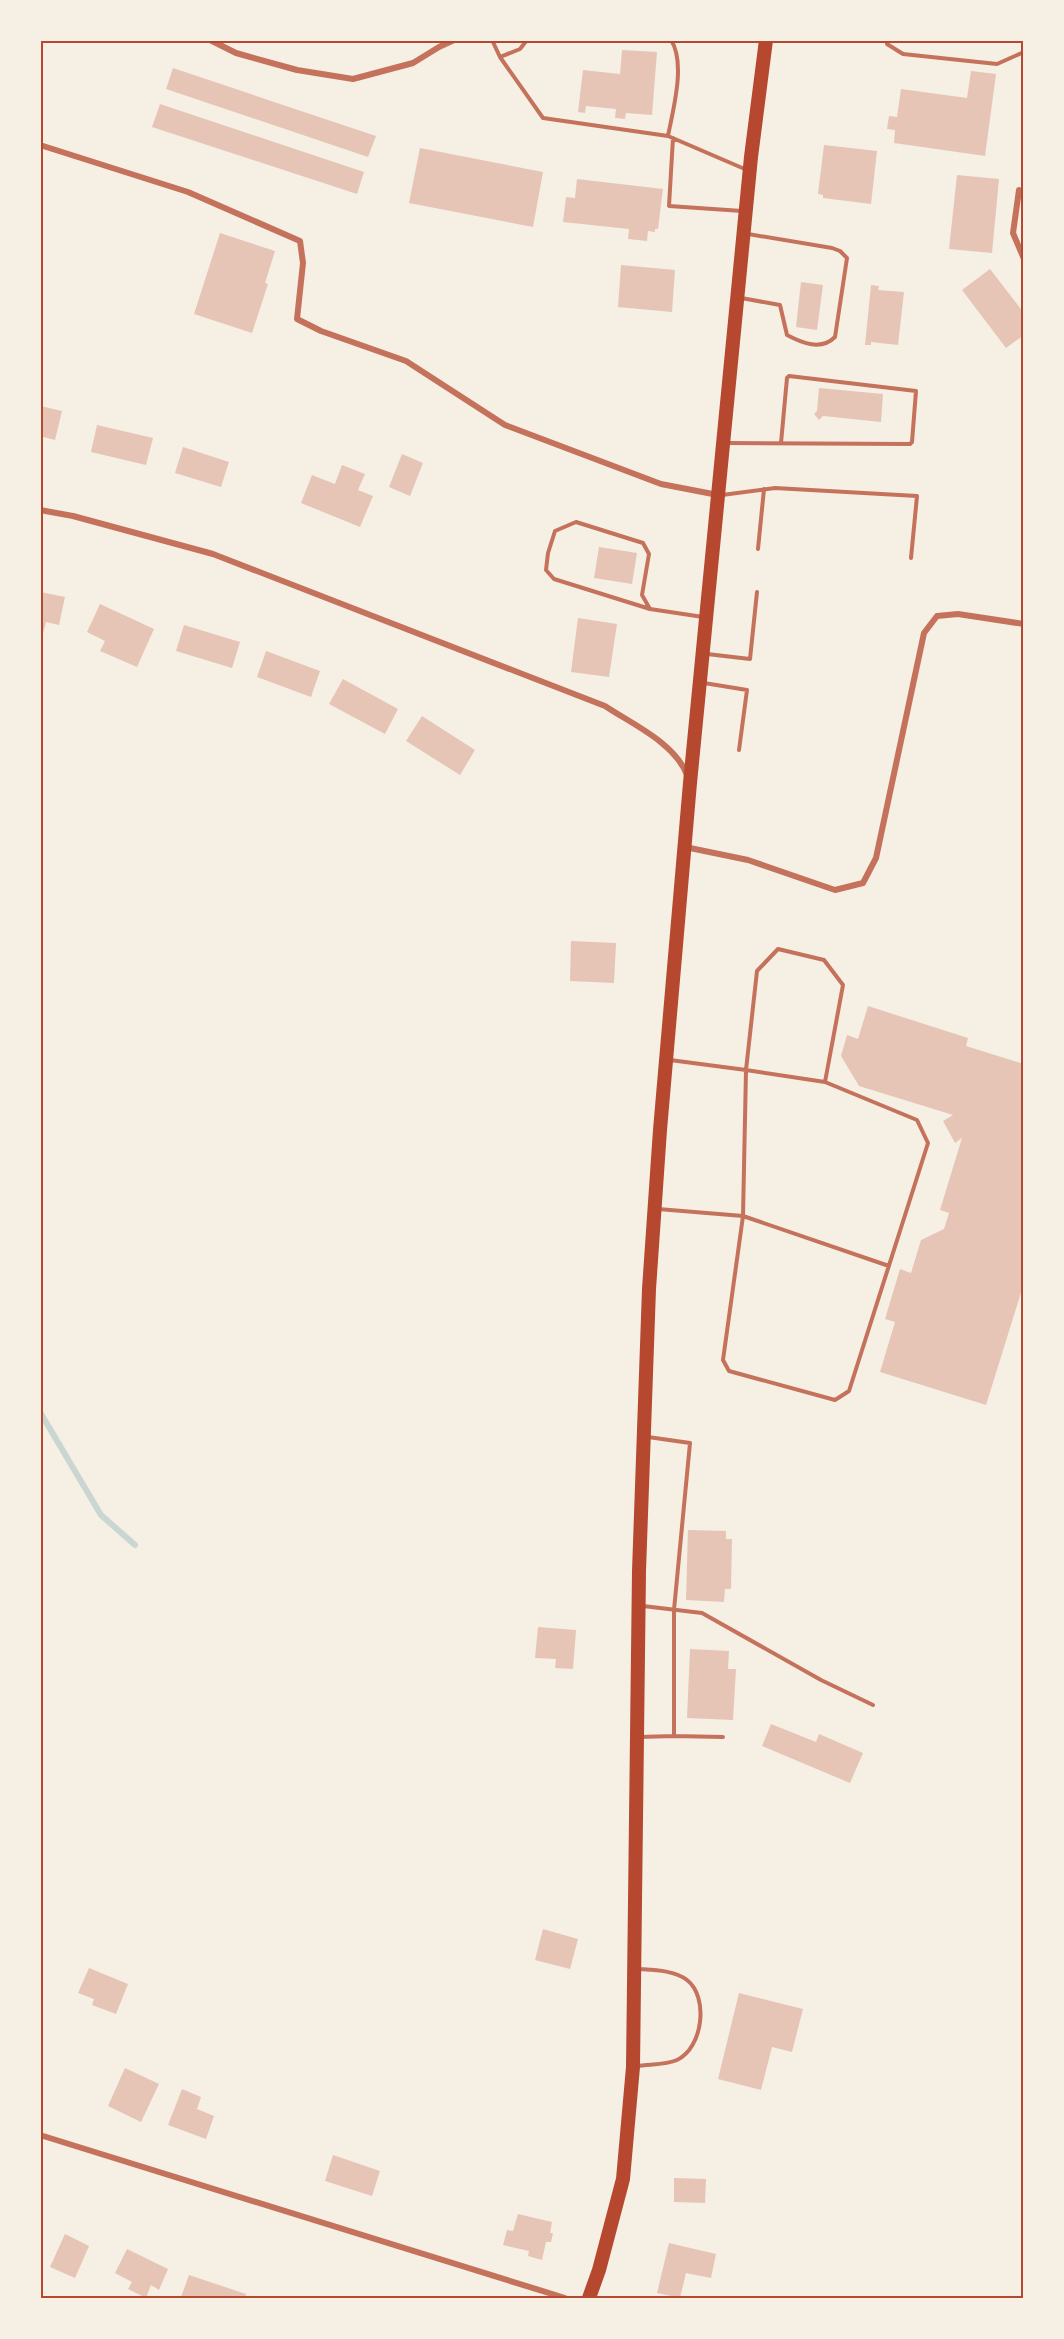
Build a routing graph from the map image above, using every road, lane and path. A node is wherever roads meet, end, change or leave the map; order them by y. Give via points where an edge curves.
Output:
1 (210, 40) edge
2 (454, 40) edge
3 (492, 40) edge
4 (527, 40) edge
5 (671, 40) edge
6 (766, 40) edge
7 (887, 42) edge
8 (1023, 52) edge
9 (500, 57) junction
10 (668, 136) junction
11 (674, 138) junction
12 (40, 146) edge
13 (750, 172) junction
14 (1019, 190) dead end
15 (746, 211) junction
16 (744, 234) junction
17 (1023, 259) edge
18 (738, 297) junction
19 (723, 443) junction
20 (781, 443) junction
21 (764, 489) junction
22 (718, 495) junction
23 (40, 510) edge
24 (758, 549) dead end
25 (910, 558) dead end
26 (757, 592) dead end
27 (650, 609) junction
28 (706, 617) junction
29 (1023, 624) edge
30 (703, 654) junction
31 (700, 682) junction
32 (739, 750) dead end
33 (690, 783) junction
34 (685, 847) junction
35 (666, 1059) junction
36 (746, 1070) junction
37 (825, 1082) junction
38 (655, 1208) junction
39 (743, 1216) junction
40 (889, 1266) junction
41 (644, 1436) junction
42 (639, 1606) junction
43 (674, 1610) junction
44 (873, 1705) dead end
45 (674, 1736) junction
46 (637, 1737) junction
47 (723, 1737) dead end
48 (634, 1968) junction
49 (633, 2067) junction
50 (40, 2135) edge
51 (564, 2298) edge
52 (589, 2298) edge

1 - 2 street via 237,53 297,70 353,79 413,63
3 - 9 lane
4 - 9 lane via 520,49
5 - 10 lane via 678,61
6 - 13 highway
7 - 8 lane via 903,54 997,64
9 - 10 lane via 543,118
10 - 11 lane
11 - 13 lane
11 - 15 lane via 669,206
12 - 22 street via 188,192 300,241 303,263 297,319 406,361 505,425 661,483
13 - 15 highway
14 - 17 street via 1013,233
15 - 16 highway
16 - 18 highway
16 - 18 lane via 832,248 847,258 835,337 820,345 801,343 787,334 780,305
18 - 19 highway
19 - 20 lane
19 - 22 highway
20 - 20 lane via 910,444 916,391 789,376
21 - 22 lane
21 - 24 lane
21 - 25 lane via 917,496
22 - 28 highway
23 - 33 street via 213,554 605,706 682,762
26 - 30 lane via 750,658
27 - 27 lane via 642,595 650,554 643,543 576,522 555,531 546,570 554,579
27 - 28 lane
28 - 30 highway
29 - 34 street via 958,614 937,616 924,633 876,858 863,884 835,891 748,860
30 - 31 highway
31 - 32 lane via 747,690
31 - 33 highway
33 - 34 highway
34 - 35 highway
35 - 36 lane
35 - 38 highway
36 - 37 lane
36 - 37 lane via 757,971 778,949 824,960 843,985
36 - 39 lane
37 - 40 lane via 917,1120 928,1143
38 - 39 lane
38 - 41 highway
39 - 40 lane
39 - 40 lane via 723,1359 729,1371 835,1400 849,1392
41 - 42 highway
41 - 43 lane via 690,1443
42 - 43 lane
42 - 46 highway
43 - 44 lane via 702,1613
43 - 45 lane
45 - 46 lane
45 - 47 lane
46 - 48 highway
48 - 49 highway
48 - 49 lane via 667,1972 687,1980 701,2006 697,2039 689,2052 677,2060
49 - 52 highway via 623,2179
50 - 51 street

